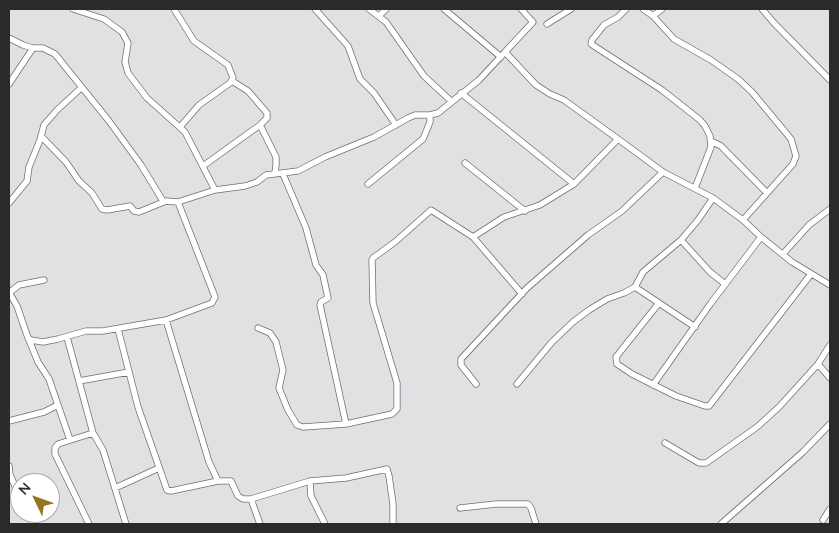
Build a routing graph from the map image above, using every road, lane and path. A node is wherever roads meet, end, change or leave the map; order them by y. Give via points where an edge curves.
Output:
1 (73, 9) edge
2 (174, 9) edge
3 (315, 9) edge
4 (369, 9) edge
5 (386, 9) edge
6 (444, 9) edge
7 (521, 9) edge
8 (570, 9) edge
9 (626, 9) edge
10 (643, 9) edge
11 (662, 9) edge
12 (762, 9) edge
13 (379, 16) junction
14 (653, 16) junction
15 (547, 24) dead end
16 (9, 38) edge
17 (32, 48) junction
18 (503, 54) junction
19 (830, 80) edge
20 (232, 81) junction
21 (9, 84) edge
22 (81, 88) junction
23 (461, 94) junction
24 (451, 101) junction
25 (430, 115) junction
26 (260, 125) junction
27 (396, 125) junction
28 (180, 127) junction
29 (41, 136) junction
30 (618, 139) junction
31 (711, 141) junction
32 (465, 163) dead end
33 (203, 166) junction
34 (663, 172) junction
35 (275, 173) junction
36 (283, 174) junction
37 (368, 184) dead end
38 (574, 184) junction
39 (695, 188) junction
40 (216, 190) junction
41 (767, 193) junction
42 (713, 198) junction
43 (163, 201) junction
44 (178, 202) junction
45 (9, 203) edge
46 (830, 209) edge
47 (525, 211) junction
48 (743, 220) junction
49 (474, 237) junction
50 (761, 237) junction
51 (681, 240) junction
52 (783, 254) junction
53 (811, 274) junction
54 (44, 280) dead end
55 (725, 284) junction
56 (830, 285) edge
57 (634, 287) junction
58 (9, 292) edge
59 (522, 294) junction
60 (658, 303) junction
61 (166, 320) junction
62 (695, 327) junction
63 (258, 328) dead end
64 (118, 329) junction
65 (67, 337) junction
66 (29, 340) junction
67 (830, 345) edge
68 (818, 364) junction
69 (129, 372) junction
70 (830, 378) edge
71 (79, 381) junction
72 (476, 384) dead end
73 (517, 384) dead end
74 (654, 385) junction
75 (58, 405) junction
76 (9, 421) edge
77 (346, 424) junction
78 (830, 424) edge
79 (94, 433) junction
80 (70, 440) junction
81 (666, 443) dead end
82 (159, 468) junction
83 (218, 481) junction
84 (310, 481) junction
85 (114, 488) junction
86 (251, 499) junction
87 (460, 508) dead end
88 (830, 509) edge
89 (823, 520) dead end
90 (89, 524) edge
91 (126, 524) edge
92 (259, 524) edge
93 (325, 524) edge
94 (393, 524) edge
95 (536, 524) edge
96 (721, 524) edge

1 - 28 street via 104,19 122,32 128,43 125,62 128,73 147,98
2 - 20 street via 194,41 228,65
3 - 27 street via 348,46 360,79
4 - 13 street
5 - 13 street
6 - 18 street
7 - 18 street via 533,22
8 - 15 street
9 - 31 street via 602,26 592,44 700,120
10 - 14 street
11 - 14 street
12 - 19 street
13 - 24 street via 424,76
14 - 41 street via 674,39 738,79 791,139 796,156 793,164
16 - 17 street
17 - 21 street
17 - 22 street via 43,48 55,54
18 - 23 street
18 - 30 street via 536,85 564,100
20 - 26 street via 248,91 267,113 267,118
20 - 28 street via 200,105
22 - 29 street via 46,122
22 - 43 street via 137,159
23 - 24 street
23 - 38 street
24 - 25 street
25 - 27 street via 415,115
25 - 37 street via 423,138
26 - 33 street
26 - 35 street via 276,157
27 - 36 street via 298,171
28 - 33 street
29 - 43 street via 104,210 130,206 139,212
29 - 45 street via 27,181
30 - 34 street
30 - 38 street
31 - 39 street
31 - 41 street via 722,146
32 - 47 street
33 - 40 street
34 - 39 street
34 - 59 street via 622,211 588,235
35 - 36 street
35 - 40 street via 266,174 245,186
36 - 77 street via 306,228 316,265 323,275 328,298 320,305
38 - 47 street via 548,202
39 - 42 street
40 - 44 street
41 - 48 street
42 - 48 street
42 - 51 street
43 - 44 street
44 - 61 street via 215,297 208,304
46 - 52 street via 809,225
47 - 49 street via 504,217
48 - 50 street
49 - 59 street
49 - 77 street via 431,210 373,258 373,303 396,380 397,409 392,414
50 - 52 street
50 - 55 street
51 - 55 street
51 - 57 street via 643,272
52 - 53 street
53 - 56 street
53 - 74 street via 709,406
54 - 58 street via 19,285
55 - 62 street
57 - 60 street
57 - 73 street via 607,299 573,322
58 - 66 street
59 - 72 street via 461,359 461,364
60 - 62 street
60 - 74 street via 616,357 617,364
61 - 64 street
61 - 83 street via 209,462
62 - 74 street
63 - 77 street via 270,333 276,342 283,370 279,388 297,425
64 - 65 street via 86,331
64 - 69 street
65 - 66 street via 47,342
65 - 71 street
66 - 75 street
67 - 68 street
68 - 70 street
68 - 81 street via 757,428 706,463 699,463
69 - 71 street
69 - 82 street
71 - 79 street
75 - 76 street
75 - 80 street
78 - 96 street
79 - 80 street
79 - 85 street via 103,450
80 - 90 street via 58,444 55,454
82 - 83 street via 168,491
82 - 85 street
83 - 86 street via 231,481 238,496
84 - 86 street
84 - 93 street via 311,496
84 - 94 street via 346,478 387,469
85 - 91 street
86 - 92 street
87 - 95 street via 528,504
88 - 89 street

